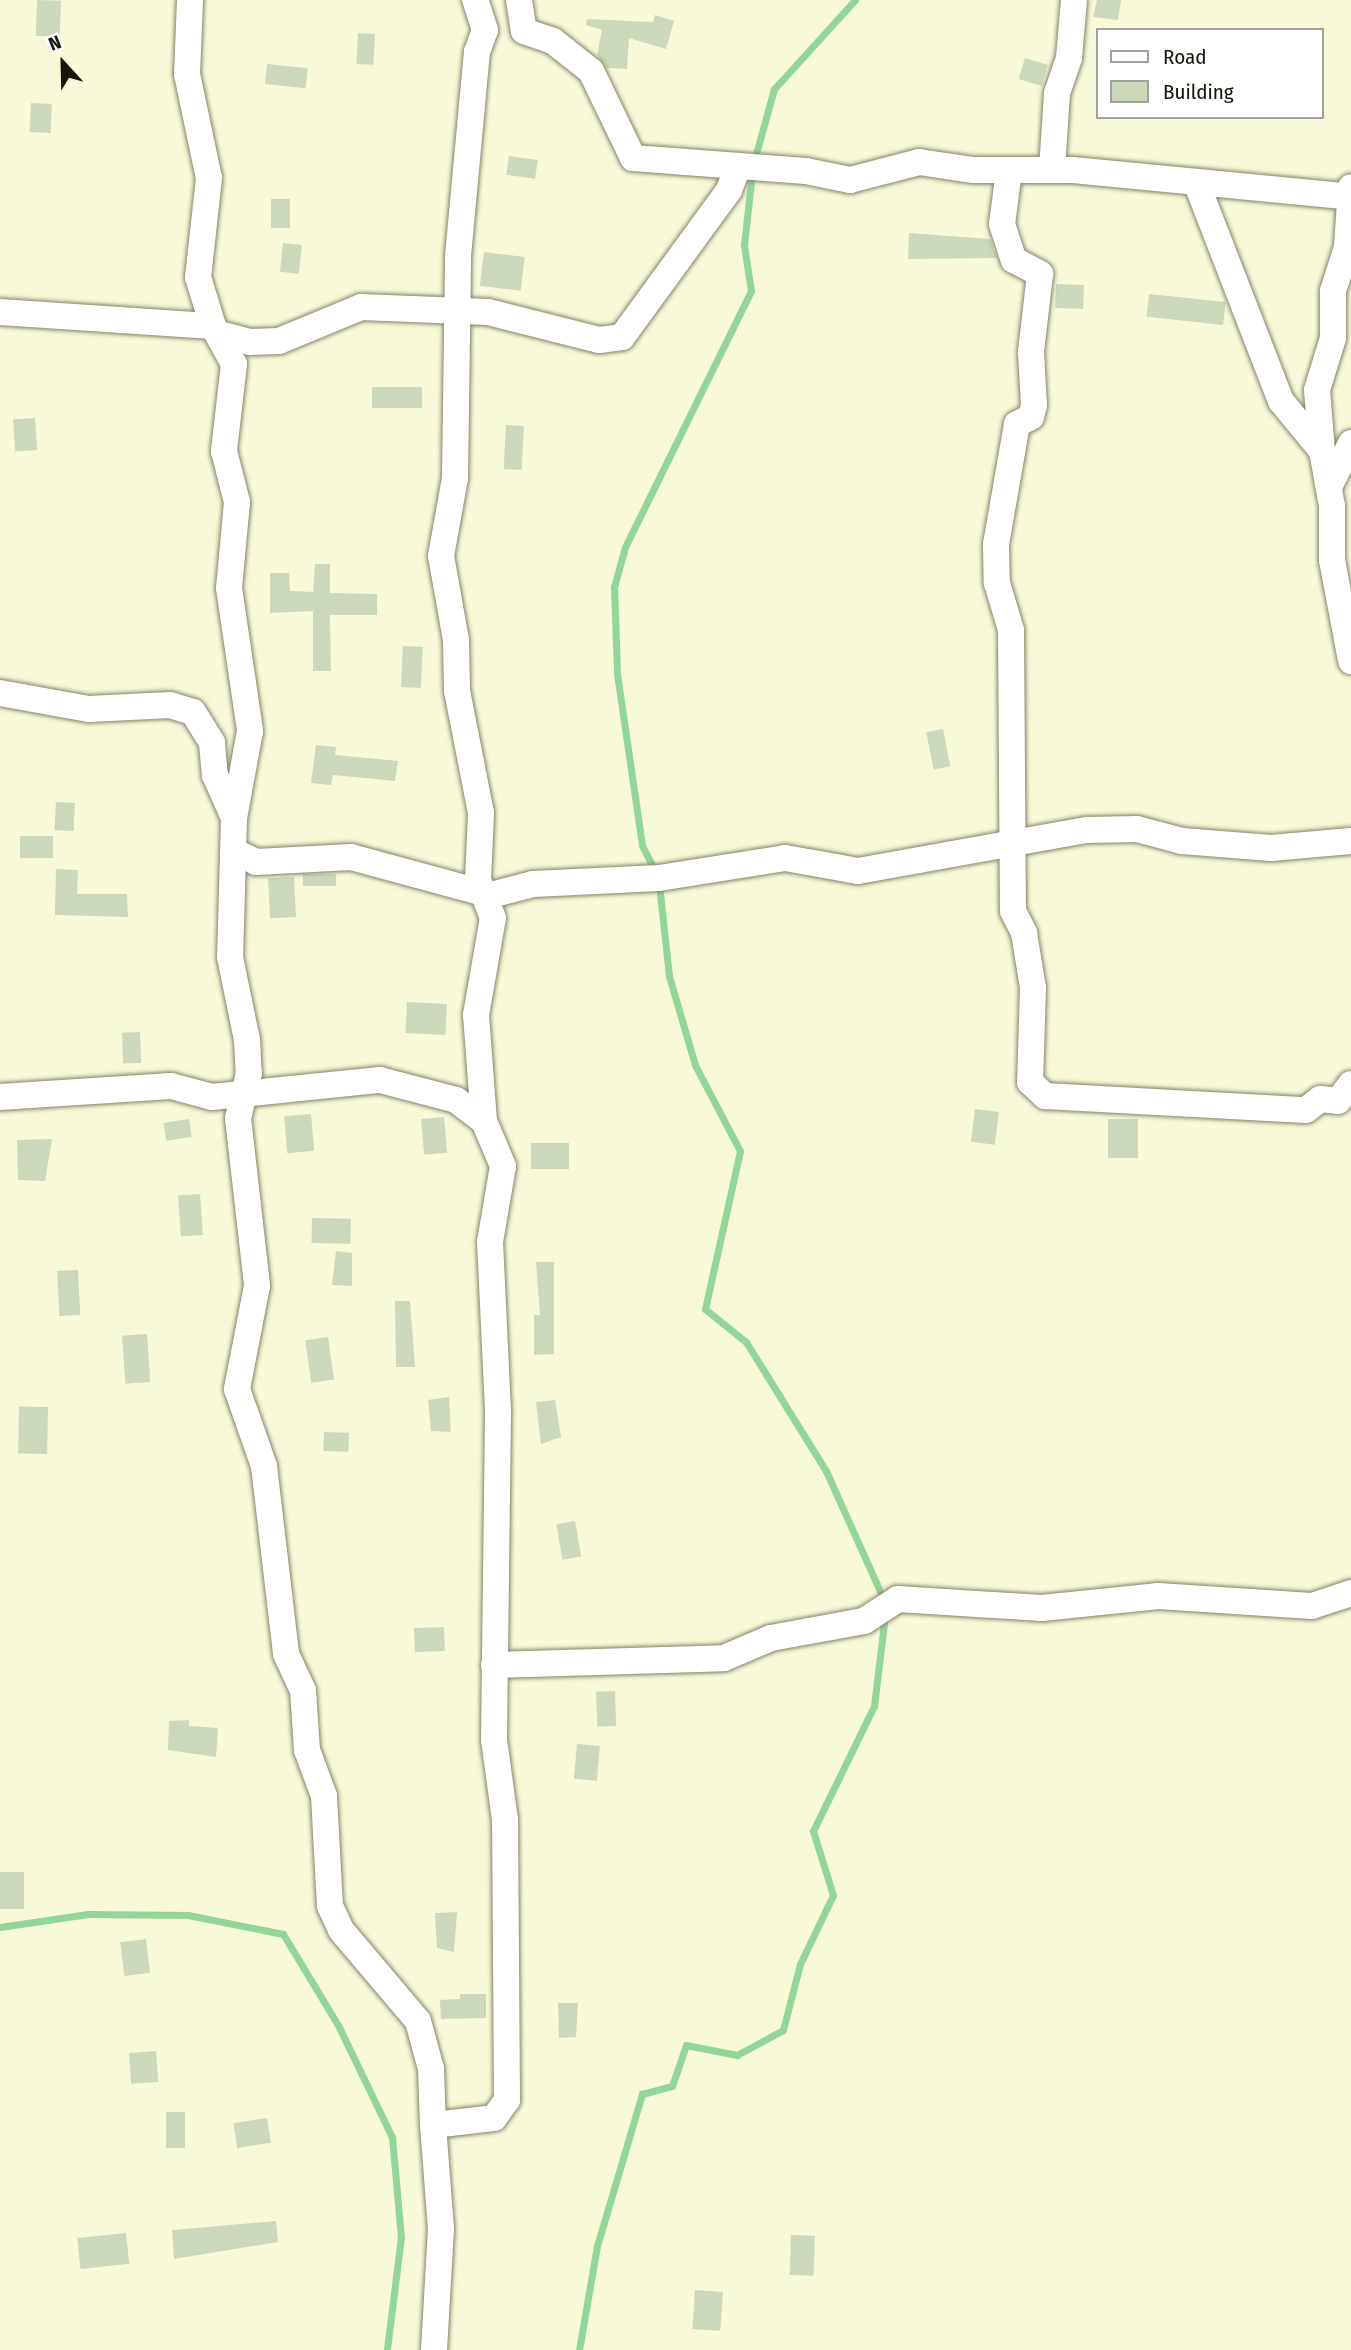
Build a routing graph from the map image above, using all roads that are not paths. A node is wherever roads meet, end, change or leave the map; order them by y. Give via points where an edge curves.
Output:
1 (190, 0) edge
2 (474, 0) edge
3 (519, 0) edge
4 (1073, 0) edge
5 (738, 166) junction
6 (1052, 169) junction
7 (1009, 172) junction
8 (1196, 182) junction
9 (1351, 187) edge
10 (1351, 197) edge
11 (455, 309) junction
12 (0, 312) edge
13 (217, 330) junction
14 (263, 343) junction
15 (234, 364) junction
16 (1351, 443) edge
17 (1322, 450) junction
18 (1330, 485) junction
19 (1351, 661) edge
20 (0, 693) edge
21 (234, 818) junction
22 (1351, 841) edge
23 (1012, 842) junction
24 (235, 852) junction
25 (482, 893) junction
26 (1351, 1084) edge
27 (247, 1092) junction
28 (0, 1097) edge
29 (484, 1121) junction
30 (1351, 1592) edge
31 (494, 1665) junction
32 (433, 2125) junction
33 (434, 2350) edge

1 - 13 street via 187,74 209,178 198,277
2 - 11 street via 485,30 477,52
3 - 5 street via 528,34 553,41 591,71 633,158
4 - 6 street via 1069,58 1057,93
5 - 7 street via 850,180 919,162
5 - 11 street via 729,190 671,262 641,316 622,337 599,340
6 - 7 street
6 - 8 street
7 - 23 street via 1002,224 1014,260 1040,274 1031,352 1034,405 1031,417 1017,424 996,544 997,583 1011,630
8 - 10 street
8 - 17 street via 1281,401
9 - 10 street
10 - 17 street via 1347,247 1333,291 1333,338 1317,390
11 - 14 street via 362,307
11 - 25 street via 455,478 442,564 456,640 457,691 481,813
12 - 13 street
13 - 14 street
13 - 15 street
14 - 15 street
15 - 21 street via 224,451 237,502 229,588 250,731
16 - 18 street
17 - 18 street
18 - 19 street via 1332,560
20 - 21 street via 89,709 170,705 193,712 212,743 215,775
21 - 24 street
22 - 23 street via 1271,848 1182,841 1123,829
23 - 25 street via 858,871 785,858 659,878 559,882
23 - 26 street via 1014,920 1024,933 1033,988 1029,1079 1039,1094 1306,1110 1320,1099 1338,1101
24 - 25 street via 256,862 351,857
24 - 27 street via 230,957 247,1040
25 - 29 street via 493,918 476,1015
27 - 28 street via 212,1097 171,1086
27 - 29 street via 380,1080 456,1100
27 - 32 street via 238,1118 257,1286 237,1389 264,1466 286,1654 303,1690 307,1751 324,1796 330,1906 341,1930 421,2029 431,2069
29 - 31 street via 503,1166 490,1242 498,1411
30 - 31 street via 1312,1606 1158,1596 1042,1608 898,1599 864,1621 771,1637 724,1658
31 - 32 street via 494,1740 505,1819 506,2100 494,2118
32 - 33 street via 441,2229

